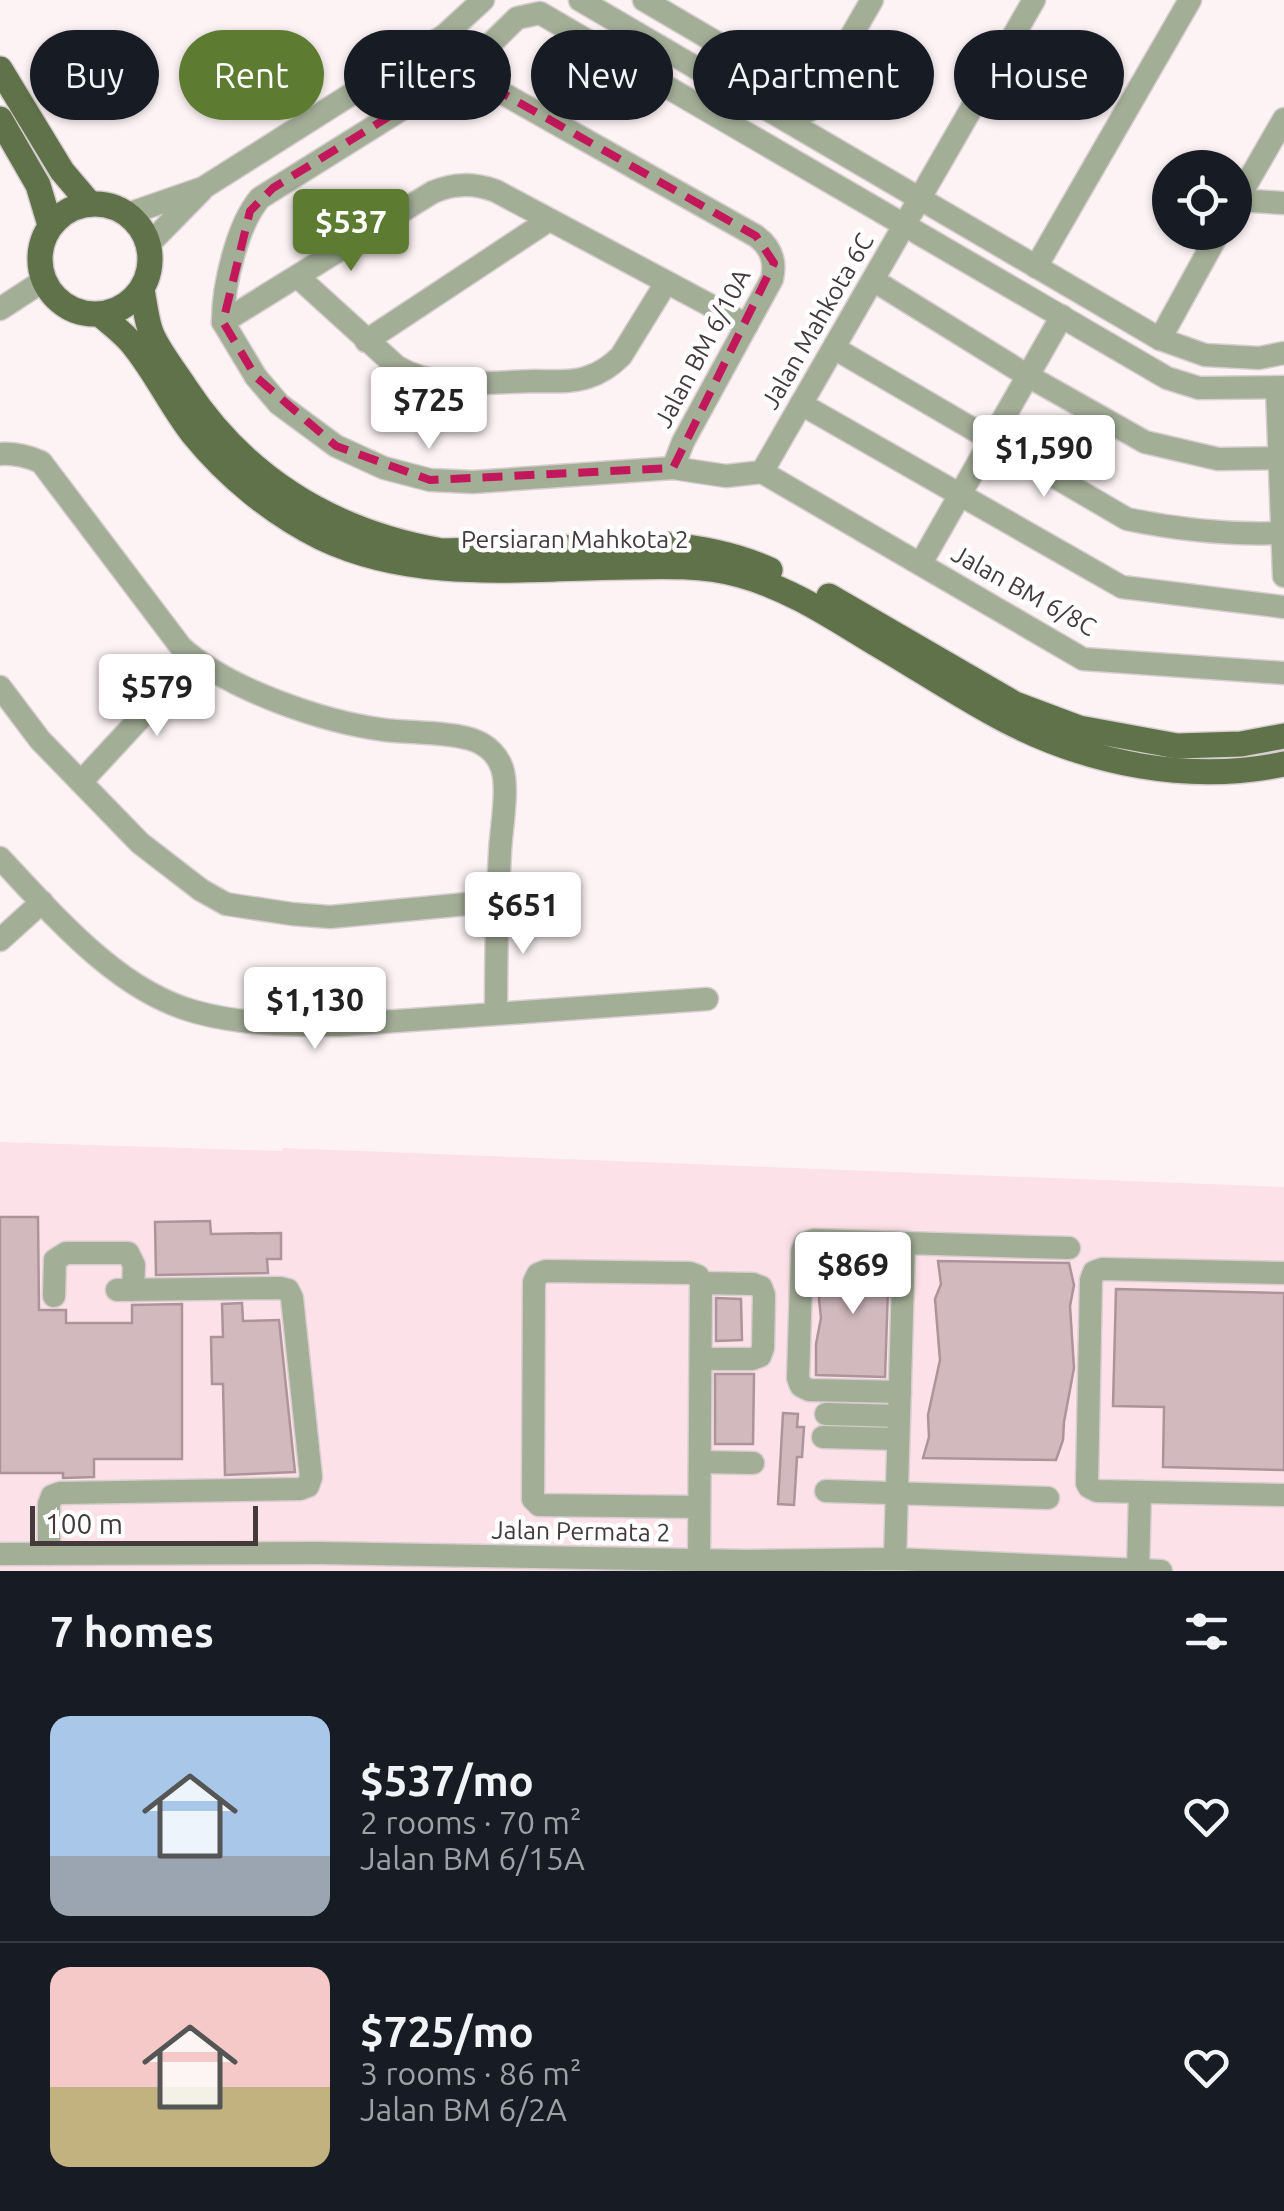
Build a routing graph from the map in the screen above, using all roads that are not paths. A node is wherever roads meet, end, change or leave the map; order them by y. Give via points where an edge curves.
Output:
1 (483, 0) edge
2 (580, 0) edge
3 (644, 0) edge
4 (872, 0) edge
5 (1034, 0) edge
6 (1190, 0) edge
7 (505, 30) edge
8 (695, 30) edge
9 (855, 30) edge
10 (0, 69) edge
11 (511, 97) edge
12 (1284, 119) edge
13 (0, 120) edge
14 (384, 120) edge
15 (802, 120) edge
16 (798, 127) junction
17 (1252, 174) edge
18 (203, 188) junction
19 (919, 198) junction
20 (1252, 202) edge
21 (1284, 202) edge
22 (90, 204) junction
23 (128, 214) junction
24 (549, 220) junction
25 (50, 225) junction
26 (904, 225) junction
27 (149, 244) junction
28 (1209, 250) edge
29 (1036, 267) junction
30 (298, 276) junction
31 (872, 280) junction
32 (43, 281) junction
33 (666, 282) junction
34 (142, 290) junction
35 (0, 309) edge
36 (101, 314) junction
37 (1062, 316) junction
38 (222, 322) junction
39 (747, 325) junction
40 (1160, 339) junction
41 (366, 341) junction
42 (834, 348) junction
43 (1284, 353) edge
44 (1028, 376) junction
45 (1280, 388) edge
46 (801, 404) junction
47 (992, 439) junction
48 (0, 454) edge
49 (1282, 459) edge
50 (673, 468) junction
51 (762, 472) junction
52 (960, 495) junction
53 (1283, 533) edge
54 (921, 564) junction
55 (1284, 576) edge
56 (1284, 607) edge
57 (194, 660) junction
58 (1284, 673) edge
59 (0, 687) edge
60 (1010, 712) junction
61 (1284, 736) edge
62 (1284, 764) edge
63 (81, 782) junction
64 (0, 858) edge
65 (498, 901) junction
66 (42, 902) junction
67 (0, 940) edge
68 (707, 998) dead end
69 (496, 1013) junction
70 (904, 1243) junction
71 (1069, 1248) dead end
72 (1284, 1273) edge
73 (702, 1283) junction
74 (54, 1296) dead end
75 (700, 1359) junction
76 (899, 1416) junction
77 (824, 1425) dead end
78 (700, 1462) junction
79 (752, 1463) dead end
80 (826, 1492) dead end
81 (1140, 1492) junction
82 (897, 1494) junction
83 (1284, 1495) edge
84 (1048, 1498) dead end
85 (699, 1507) junction
86 (6, 1547) edge
87 (49, 1554) junction
88 (894, 1559) junction
89 (698, 1560) junction
90 (322, 1562) edge
91 (1138, 1570) edge
92 (1161, 1571) edge

1 - 18 street via 446,35
2 - 16 street
3 - 8 street
4 - 9 street
5 - 19 street, Jalan Mahkota 6C
6 - 29 street
7 - 26 street via 517,18 540,13
10 - 22 main road
11 - 39 street, Jalan BM 6/10A via 760,239 770,251 773,274
12 - 17 street
13 - 25 main road via 38,185
14 - 38 street via 260,198 246,218
15 - 16 street
16 - 19 street
18 - 23 street
18 - 27 street
19 - 26 street, Jalan Mahkota 6C
19 - 29 street
20 - 21 street
22 - 23 main road
22 - 25 main road
23 - 27 main road
24 - 30 street via 488,188 450,186
24 - 33 street
24 - 41 street
25 - 32 main road via 39,252
26 - 31 street, Jalan Mahkota 6C
26 - 37 street
27 - 34 main road
28 - 40 street
29 - 40 street
30 - 38 street
30 - 41 street
31 - 42 street, Jalan Mahkota 6C
31 - 44 street
32 - 35 street
32 - 36 main road via 66,307
33 - 39 street
33 - 41 street via 621,356 582,379 453,383 402,370
34 - 36 main road
34 - 60 main road, Persiaran Mahkota 2 via 154,339 223,438 294,498 328,516 442,551 667,544 746,559 837,600
36 - 60 main road, Persiaran Mahkota 2 via 134,346 215,458 249,490 320,537 399,564 443,570 664,566 739,575 811,604
37 - 44 street
37 - 45 street via 1167,378 1199,388
38 - 50 street via 279,404 336,446 384,468 474,482
39 - 50 street, Jalan BM 6/10A
40 - 43 street via 1205,356
42 - 46 street, Jalan Mahkota 6C
42 - 47 street
44 - 47 street
44 - 49 street via 1145,442 1218,460
45 - 49 street
46 - 51 street, Jalan Mahkota 6C
46 - 52 street
47 - 52 street
47 - 53 street via 1127,519
48 - 57 street via 41,462
49 - 53 street
50 - 51 street via 726,476
51 - 54 street, Jalan BM 6/8C
52 - 54 street
52 - 56 street via 1122,587
53 - 55 street
54 - 58 street, Jalan BM 6/8C via 1083,658
57 - 63 street
57 - 65 street via 292,708 383,730 472,739 490,750 504,778
59 - 63 street
60 - 61 main road, Persiaran Mahkota 2 via 1178,746
60 - 62 main road, Persiaran Mahkota 2 via 1067,747 1158,769
63 - 65 street via 140,843 226,904 330,917
64 - 66 street
65 - 69 street
66 - 67 street
66 - 69 street via 107,966 193,1012 286,1025
68 - 69 street
70 - 71 street
70 - 76 street
70 - 76 street via 806,1244 798,1378 809,1390
72 - 81 street via 1094,1272 1087,1484 1097,1491
73 - 75 street
73 - 75 street via 761,1287 764,1348 752,1359
73 - 85 street via 690,1272 546,1271 534,1282 533,1498 539,1505
74 - 87 street via 55,1260 66,1253 128,1254 134,1264 125,1290 288,1290 311,1477 300,1490 60,1493 49,1504
75 - 78 street
76 - 77 street
76 - 82 street
78 - 79 street
78 - 85 street
80 - 82 street
81 - 83 street
81 - 91 street
82 - 84 street
82 - 88 street
85 - 89 street
86 - 87 street, Jalan Permata 2
87 - 90 street, Jalan Permata 2
88 - 89 street, Jalan Permata 2
88 - 91 street, Jalan Permata 2
89 - 90 street, Jalan Permata 2
91 - 92 street, Jalan Permata 2

